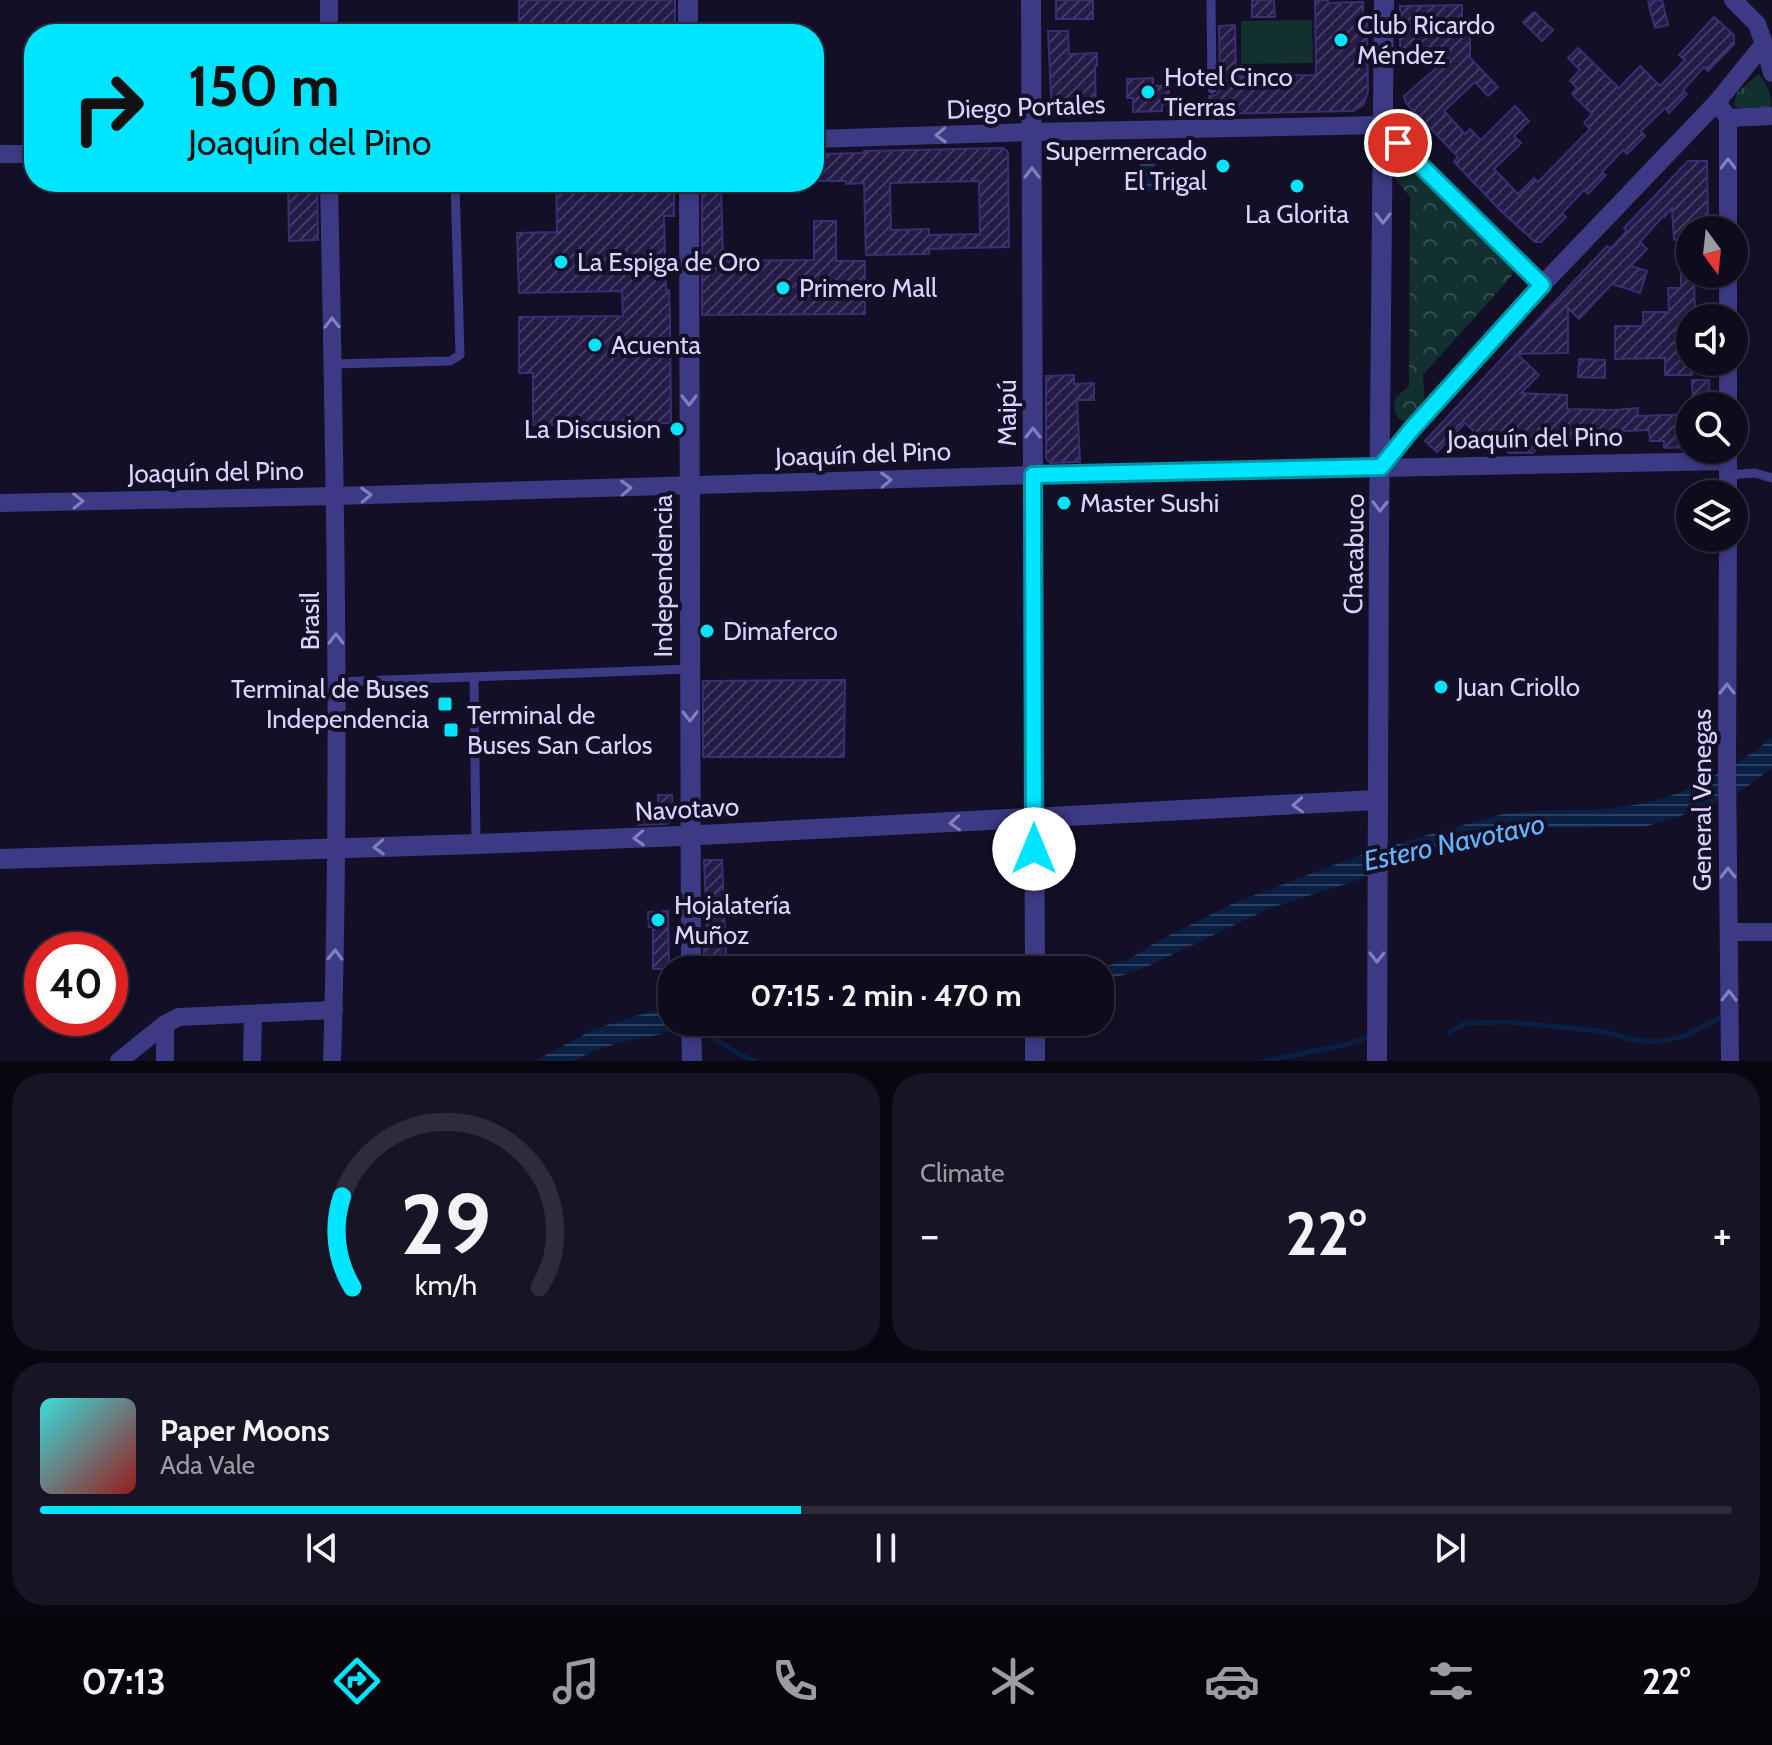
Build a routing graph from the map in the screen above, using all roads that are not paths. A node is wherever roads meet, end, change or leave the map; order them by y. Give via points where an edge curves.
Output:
1 (329, 0) edge
2 (688, 0) edge
3 (1031, 0) edge
4 (1211, 0) edge
5 (1384, 0) edge
6 (1733, 0) edge
7 (329, 24) edge
8 (688, 24) edge
9 (1764, 44) junction
10 (1772, 73) edge
11 (1212, 89) dead end
12 (1722, 110) junction
13 (1772, 116) edge
14 (1383, 125) junction
15 (1032, 132) junction
16 (824, 139) edge
17 (0, 154) edge
18 (24, 154) edge
19 (329, 192) edge
20 (455, 192) edge
21 (689, 192) edge
22 (1727, 216) edge
23 (1542, 285) junction
24 (333, 364) junction
25 (1676, 463) edge
26 (1733, 464) edge
27 (1381, 467) junction
28 (1033, 475) junction
29 (1772, 478) edge
30 (689, 486) junction
31 (336, 496) junction
32 (0, 503) edge
33 (1728, 552) edge
34 (689, 669) junction
35 (474, 677) junction
36 (336, 682) junction
37 (1376, 800) junction
38 (1033, 819) junction
39 (690, 835) junction
40 (476, 844) junction
41 (337, 849) junction
42 (0, 859) edge
43 (1729, 932) junction
44 (1772, 932) edge
45 (691, 956) edge
46 (1035, 956) edge
47 (334, 1010) junction
48 (253, 1015) junction
49 (165, 1024) junction
50 (692, 1036) edge
51 (1035, 1036) edge
52 (119, 1061) edge
53 (165, 1061) edge
54 (252, 1061) edge
55 (332, 1061) edge
56 (692, 1061) edge
57 (1035, 1061) edge
58 (1377, 1061) edge
59 (1730, 1061) edge

1 - 7 street
2 - 8 street
3 - 15 street, Maipú
4 - 11 lane
5 - 14 street, Chacabuco
6 - 9 street via 1757,24
9 - 10 street
9 - 12 street
12 - 13 street
22 -> 12 street
12 - 23 street
14 - 15 street, Diego Portales via 1213,121
14 - 23 street
14 -> 27 street, Chacabuco
15 -> 16 street, Diego Portales
28 -> 15 street, Maipú
17 - 18 street
24 -> 19 street, Brasil
20 - 24 lane via 460,355 450,361
21 -> 30 street, Independencia
23 - 27 street
24 - 31 street, Brasil
25 - 27 street, Joaquín del Pino
26 - 29 lane
27 - 28 street, Joaquín del Pino
27 -> 37 street, Chacabuco
30 -> 28 street, Joaquín del Pino
28 - 38 street, Maipú
31 -> 30 street, Joaquín del Pino
30 - 34 street, Independencia
32 -> 31 street, Joaquín del Pino
36 -> 31 street, Brasil
43 -> 33 street, General Venegas
34 - 35 lane
34 -> 39 street, Independencia
35 - 36 lane
35 - 40 lane
36 - 41 street, Brasil
37 -> 38 street, Navotavo
37 -> 58 street, Chacabuco
38 -> 39 street, Navotavo
38 - 46 street, Maipú
39 -> 40 street, Navotavo
39 - 45 street, Independencia
40 -> 41 street, Navotavo
41 - 42 street, Navotavo
47 -> 41 street, Brasil
43 - 44 street
59 -> 43 street, General Venegas
47 - 48 street
47 - 55 street, Brasil
48 - 49 street via 179,1017
48 - 54 street
49 - 52 street
49 - 53 street
50 - 56 street
51 - 57 street

